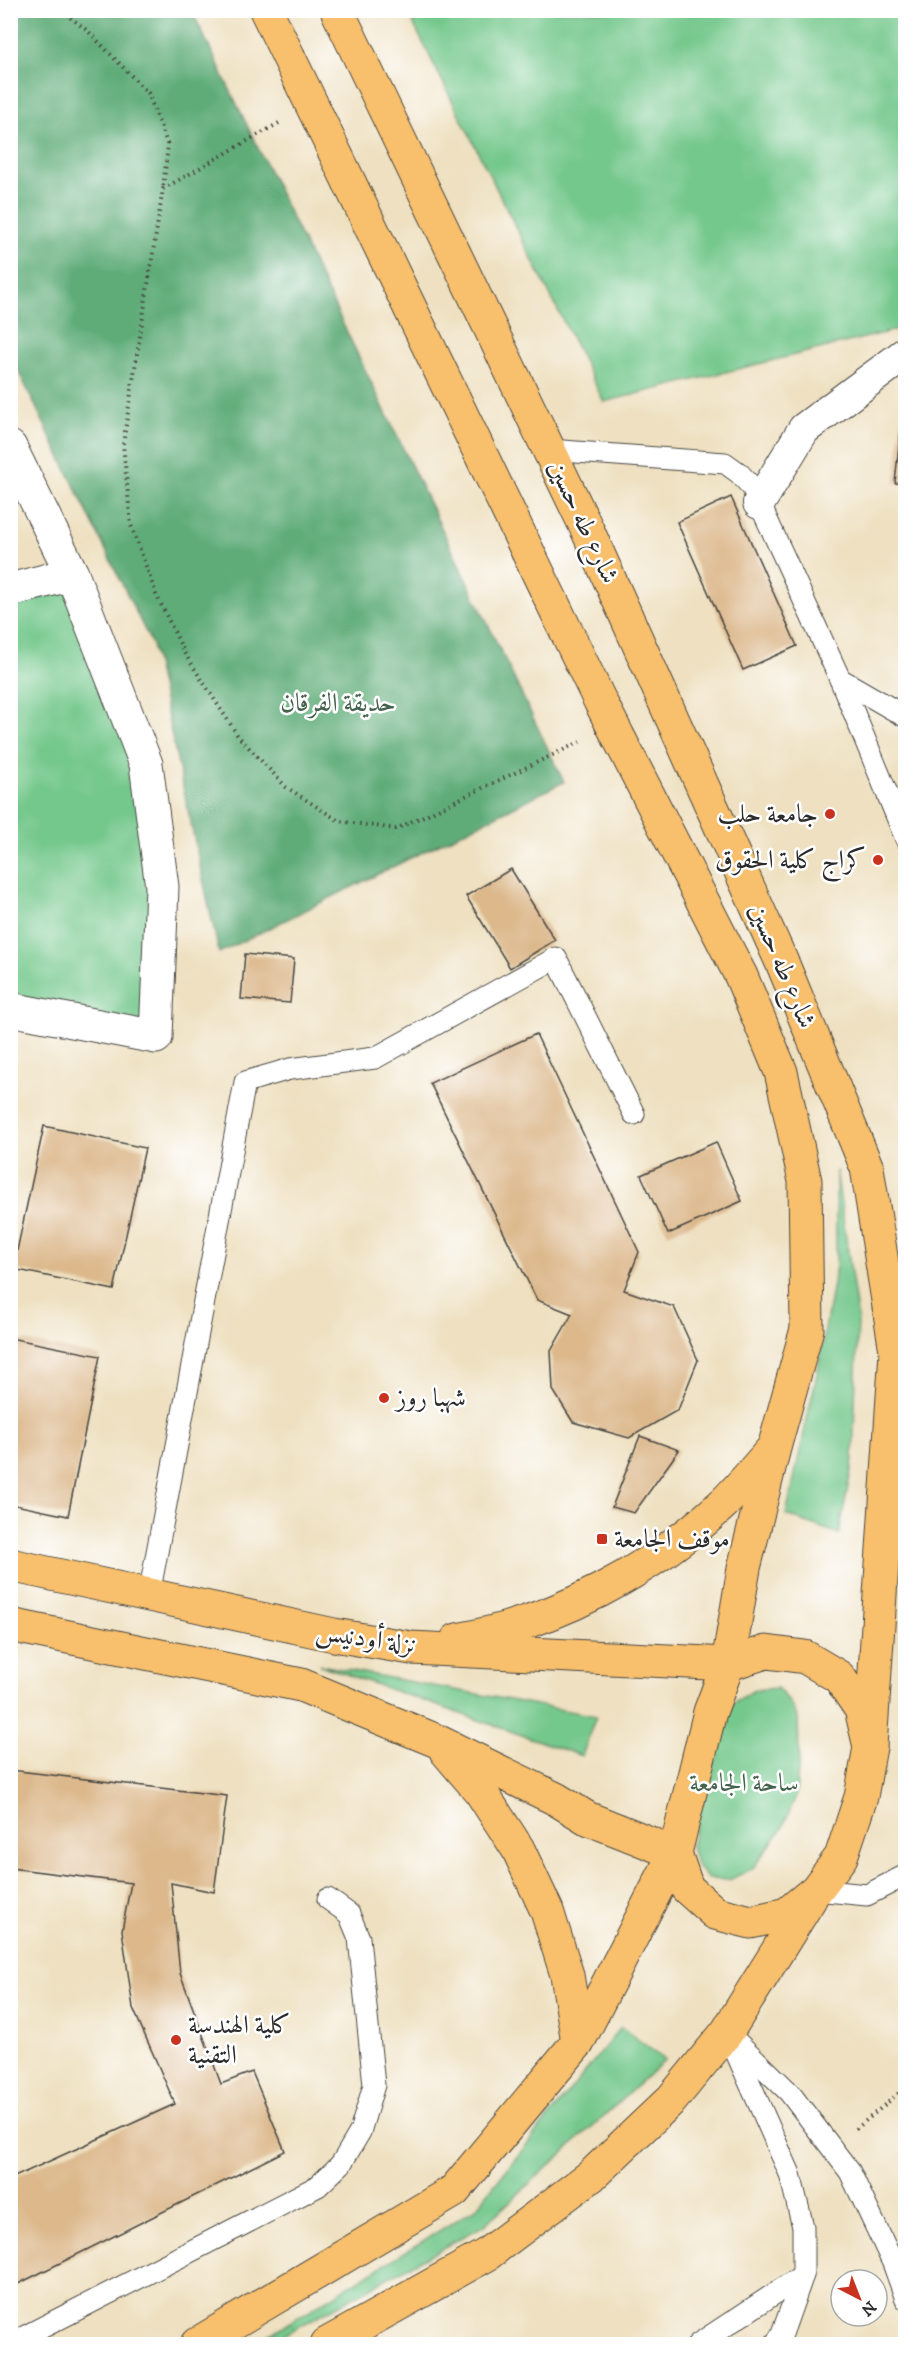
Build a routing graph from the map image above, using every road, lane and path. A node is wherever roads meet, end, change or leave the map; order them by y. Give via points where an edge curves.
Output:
1 (61, 10) edge
2 (266, 10) edge
3 (337, 10) edge
4 (312, 104) junction
5 (163, 189) junction
6 (906, 353) edge
7 (10, 447) edge
8 (549, 450) junction
9 (759, 503) junction
10 (72, 574) junction
11 (10, 590) edge
12 (840, 679) junction
13 (906, 717) edge
14 (614, 726) junction
15 (906, 839) edge
16 (10, 1009) edge
17 (634, 1114) dead end
18 (901, 1356) edge
19 (774, 1448) junction
20 (10, 1565) edge
21 (149, 1595) junction
22 (10, 1625) edge
23 (411, 1648) junction
24 (728, 1664) junction
25 (437, 1741) junction
26 (870, 1747) junction
27 (675, 1853) junction
28 (906, 1875) edge
29 (816, 1890) junction
30 (328, 1899) dead end
31 (727, 2032) junction
32 (579, 2042) junction
33 (906, 2087) edge
34 (832, 2149) junction
35 (803, 2275) junction
36 (906, 2299) edge
37 (10, 2344) edge
38 (198, 2344) edge
39 (327, 2344) edge
40 (698, 2344) edge
41 (775, 2344) edge

1 - 5 path via 89,32 148,93 168,146
2 - 4 main road
3 - 8 main road, شارع طه حسين
4 - 5 path
4 - 14 main road
5 - 14 path via 123,444 131,525 156,594 184,654 238,736 286,787 339,821 396,829
6 - 9 street via 804,429
7 - 10 street
8 - 9 lane via 725,463 752,487
8 - 18 main road, شارع طه حسين via 784,967 867,1168
9 - 12 lane
10 - 11 street
10 - 16 street via 146,764 162,886 156,1037
12 - 13 lane
12 - 15 lane
14 - 19 main road via 741,976 781,1072 789,1105 805,1181 807,1329
17 - 21 lane via 556,958 375,1058 290,1069 245,1082
18 - 26 main road, شارع طه حسين
19 - 23 main road via 718,1508 670,1548 612,1585 550,1614 481,1635
19 - 24 main road via 744,1568
20 - 21 main road, نزلة أودنيس
21 - 23 main road, نزلة أودنيس
22 - 25 main road via 301,1685
23 - 24 main road, نزلة أودنيس
24 - 26 main road, نزلة أودنيس via 766,1653 805,1657 839,1677 861,1709
24 - 27 main road via 710,1712
25 - 27 main road via 587,1818
25 - 32 main road via 481,1792 518,1849 548,1911 567,1975
26 - 29 main road, شارع طه حسين via 861,1797 841,1857
27 - 29 main road via 687,1888 715,1912 751,1922 787,1914
27 - 32 main road
28 - 29 lane via 867,1895
29 - 31 main road
30 - 37 lane via 349,1914 359,1938 374,2085 360,2132 341,2164 318,2186
31 - 34 lane via 789,2092
31 - 35 lane via 790,2174 803,2227
31 - 39 main road via 672,2099 591,2176 486,2255
32 - 38 main road via 454,2191
33 - 34 path
34 - 36 lane via 850,2172
35 - 40 lane
35 - 41 lane

